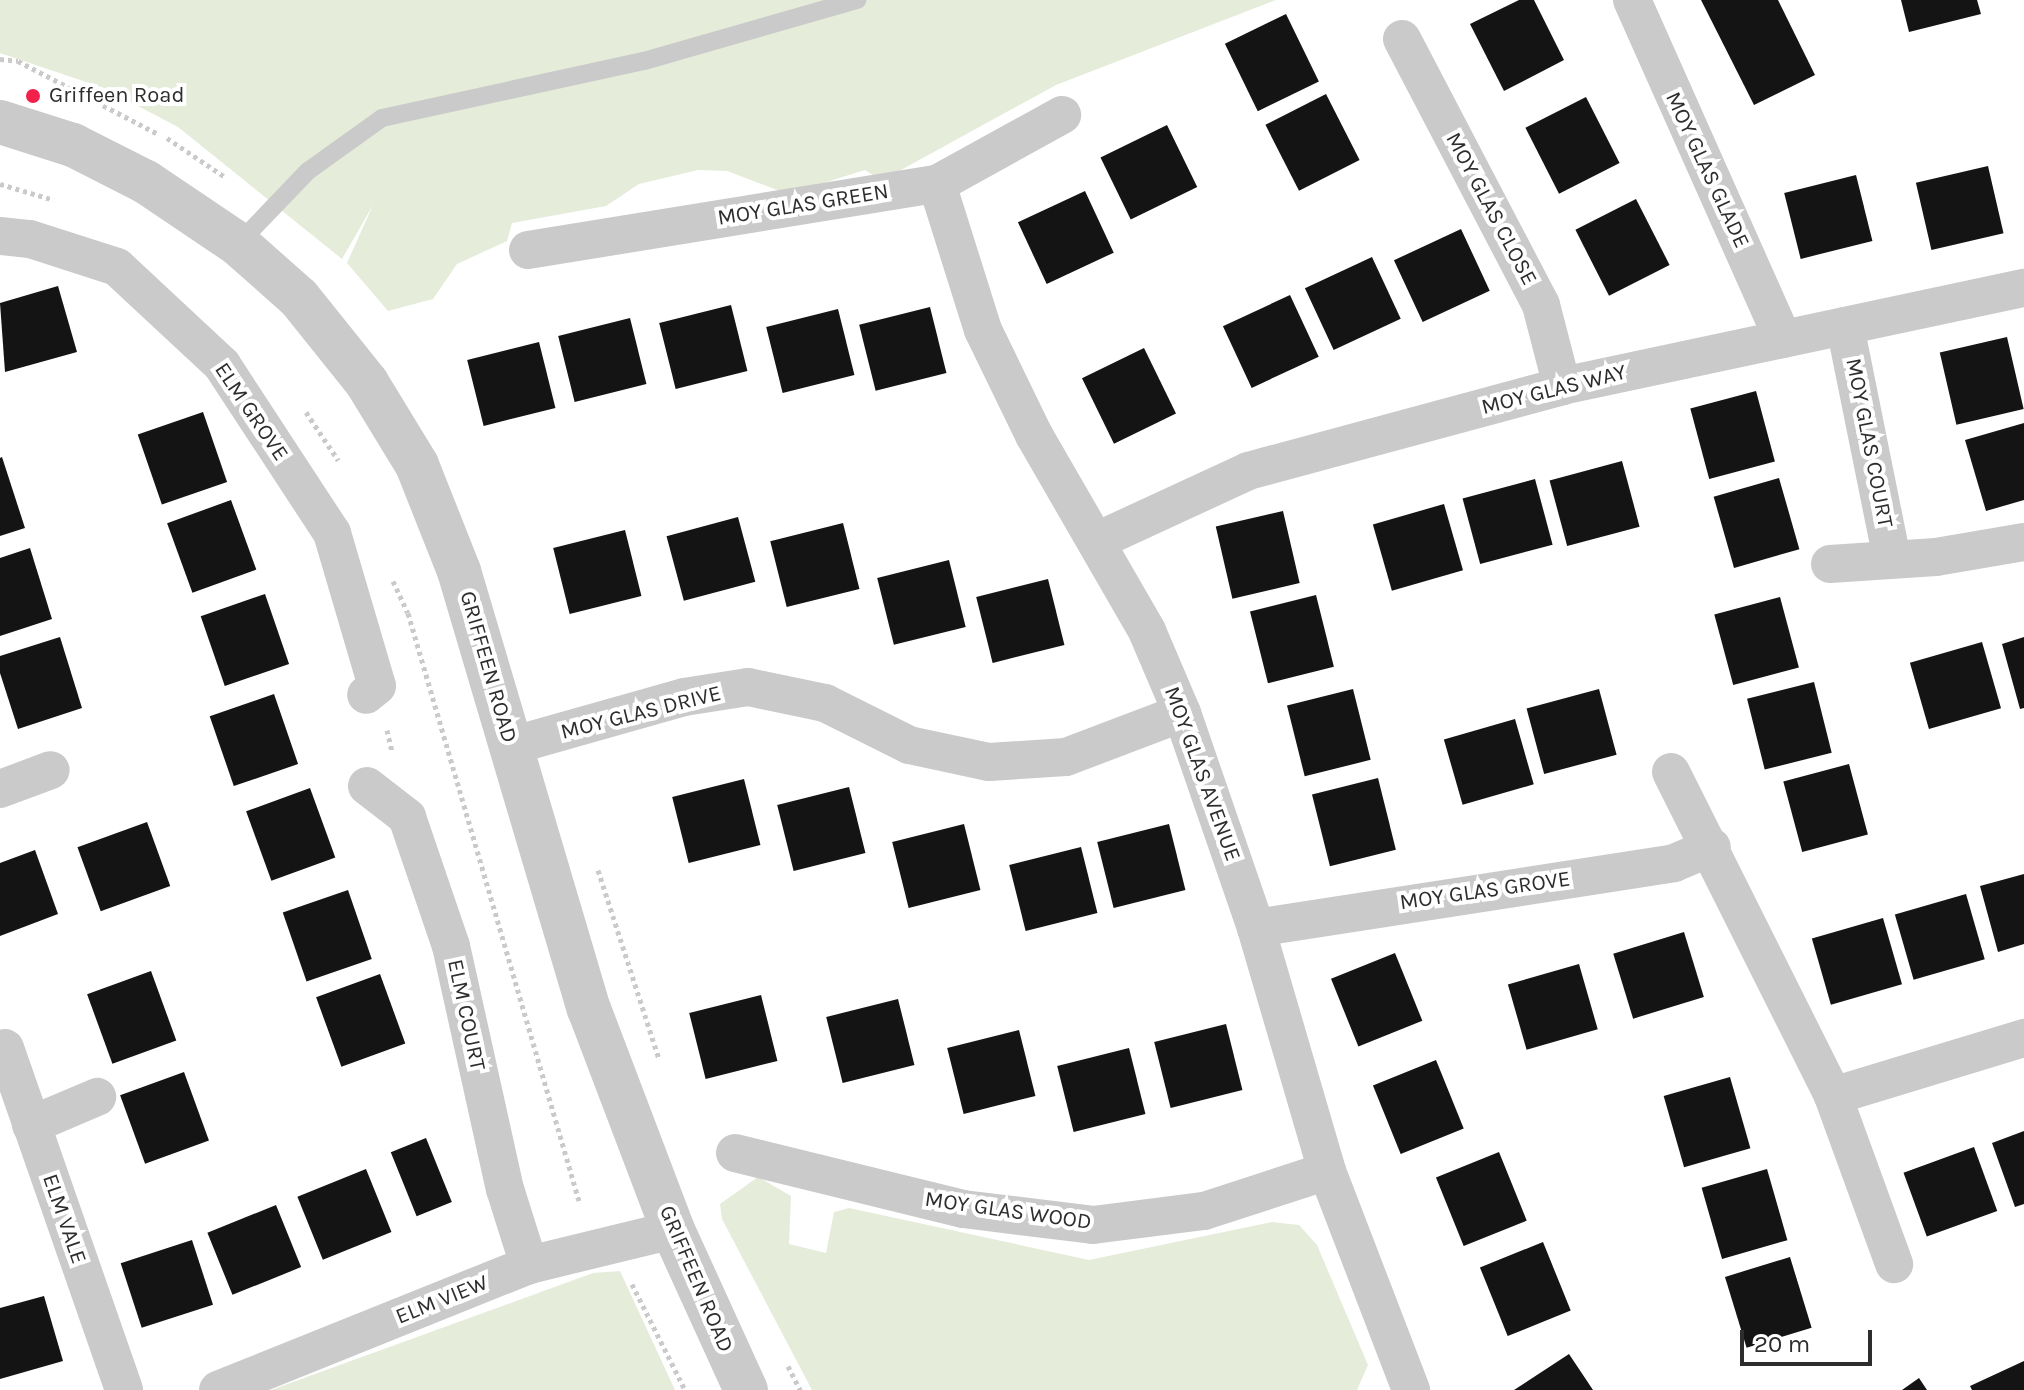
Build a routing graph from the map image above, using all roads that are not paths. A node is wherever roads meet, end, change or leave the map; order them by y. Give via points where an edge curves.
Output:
1 (857, 0) edge
2 (1632, 0) edge
3 (1402, 39) dead end
4 (1062, 115) dead end
5 (0, 122) edge
6 (937, 184) junction
7 (0, 236) edge
8 (238, 244) junction
9 (528, 250) dead end
10 (2024, 288) edge
11 (1845, 326) junction
12 (1783, 339) junction
13 (1562, 386) junction
14 (1099, 540) junction
15 (2024, 542) edge
16 (1892, 559) junction
17 (1830, 564) dead end
18 (366, 695) dead end
19 (1182, 713) junction
20 (511, 746) junction
21 (51, 770) dead end
22 (1671, 772) dead end
23 (367, 786) dead end
24 (0, 789) edge
25 (1712, 847) junction
26 (1256, 928) junction
27 (2024, 1038) edge
28 (5, 1048) dead end
29 (1833, 1096) junction
30 (97, 1097) dead end
31 (31, 1125) junction
32 (735, 1153) dead end
33 (1327, 1171) junction
34 (673, 1230) junction
35 (1894, 1264) dead end
36 (529, 1265) junction
37 (1409, 1389) edge
38 (124, 1390) edge
39 (218, 1390) edge
40 (746, 1390) edge

1 - 8 lane via 644,61 382,118 308,171
2 - 12 street, MOY GLAS GLADE
3 - 13 street, MOY GLAS CLOSE via 1541,305
4 - 6 street, MOY GLAS GREEN
5 - 8 street, GRIFFEEN ROAD via 73,145 146,182
6 - 9 street, MOY GLAS GREEN
6 - 14 street, MOY GLAS AVENUE via 983,330 1034,435
7 - 18 street, ELM GROVE via 30,239 117,267 222,365 332,533 377,686
8 - 20 street, GRIFFEEN ROAD via 299,298 367,383 417,465 459,571
10 - 11 street, MOY GLAS WAY
11 - 12 street, MOY GLAS WAY
11 - 16 street, MOY GLAS COURT
12 - 13 street, MOY GLAS WAY
13 - 14 street, MOY GLAS WAY via 1248,471
14 - 19 street, MOY GLAS AVENUE
15 - 16 street, MOY GLAS COURT
16 - 17 street, MOY GLAS COURT
19 - 20 street, MOY GLAS DRIVE via 1066,757 989,762 909,745 825,703 748,687 684,697
19 - 26 street, MOY GLAS AVENUE
20 - 34 street, GRIFFEEN ROAD via 589,1009
21 - 24 street
22 - 25 street
23 - 36 street, ELM COURT via 407,817 451,946 505,1189
25 - 26 street, MOY GLAS GROVE via 1674,863
25 - 29 street
26 - 33 street, MOY GLAS AVENUE
27 - 29 street
28 - 31 street, ELM VALE
29 - 35 street
30 - 31 street
31 - 38 street, ELM VALE
32 - 33 street, MOY GLAS WOOD via 963,1209 1093,1225 1204,1211
33 - 37 street, MOY GLAS AVENUE
34 - 36 street, ELM VIEW
34 - 40 street, GRIFFEEN ROAD
36 - 39 street, ELM VIEW

